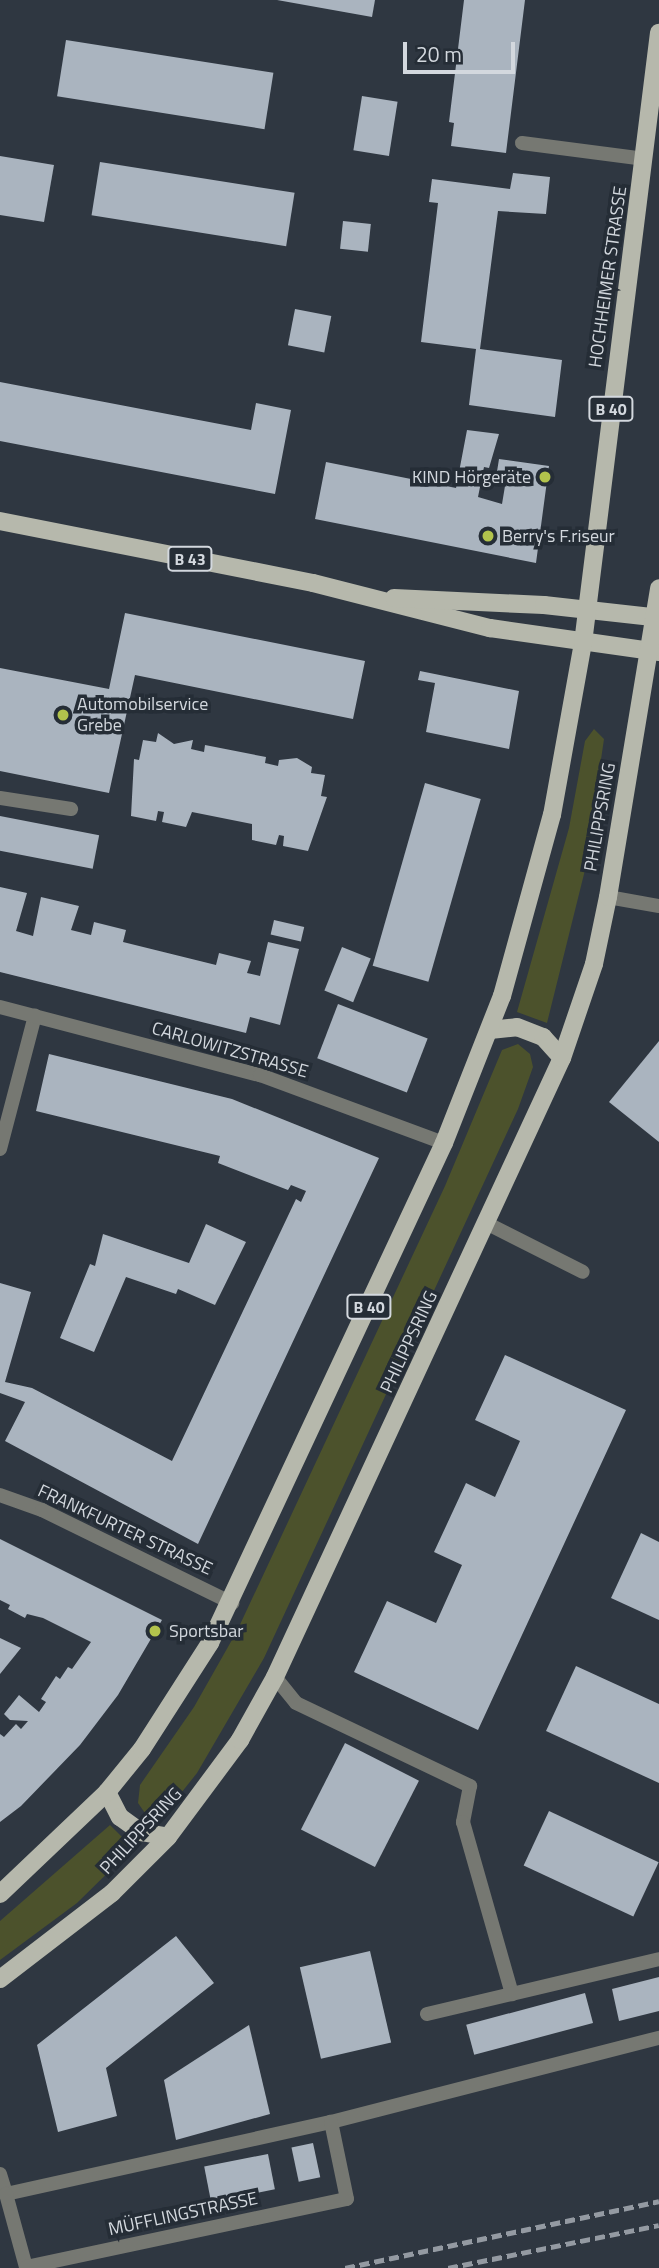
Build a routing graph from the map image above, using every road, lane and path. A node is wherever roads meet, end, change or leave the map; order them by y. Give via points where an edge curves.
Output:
1 (659, 33) edge
2 (522, 143) dead end
3 (645, 159) junction
4 (0, 521) edge
5 (659, 588) edge
6 (380, 598) junction
7 (588, 609) junction
8 (657, 618) edge
9 (583, 643) junction
10 (654, 652) edge
11 (0, 798) edge
12 (71, 809) dead end
13 (608, 897) junction
14 (659, 906) edge
15 (0, 1007) edge
16 (35, 1016) junction
17 (490, 1030) junction
18 (562, 1058) junction
19 (444, 1143) junction
20 (0, 1149) edge
21 (488, 1224) junction
22 (583, 1272) dead end
23 (0, 1495) edge
24 (232, 1603) junction
25 (275, 1677) junction
26 (107, 1792) junction
27 (168, 1837) junction
28 (0, 1894) edge
29 (659, 1959) edge
30 (0, 1979) edge
31 (512, 1994) junction
32 (427, 2014) dead end
33 (659, 2038) edge
34 (331, 2122) junction
35 (0, 2174) edge
36 (6, 2194) junction
37 (24, 2268) edge

1 - 3 main road, HOCHHEIMER STRASSE / B 40
2 - 3 street
3 - 7 main road, HOCHHEIMER STRASSE / B 40
4 - 6 main road, B 43
5 - 8 main road
6 - 7 main road, B 43 via 429,597
6 - 9 main road, B 43 via 490,628
7 - 8 main road, B 43
7 - 9 main road, B 40
8 - 10 main road, PHILIPPSRING
9 - 10 main road, B 43
9 - 17 main road, B 40 via 533,892
10 - 13 main road, PHILIPPSRING
11 - 12 street
13 - 14 street
13 - 18 main road, PHILIPPSRING via 594,964
15 - 16 street, CARLOWITZSTRASSE
16 - 19 street, CARLOWITZSTRASSE via 260,1075
16 - 20 street
17 - 18 main road via 517,1027 543,1037
17 - 19 main road, B 40
18 - 21 main road, PHILIPPSRING
19 - 24 main road, B 40
21 - 22 street
21 - 25 main road, PHILIPPSRING
23 - 24 street, FRANKFURTER STRASSE via 42,1510
24 - 26 main road, B 40 via 178,1698
25 - 27 main road, PHILIPPSRING via 240,1740
25 - 31 street via 296,1703 470,1786 463,1822
26 - 27 main road via 120,1817 141,1832
26 - 28 main road, B 40
27 - 30 main road, PHILIPPSRING via 112,1894
29 - 31 street
31 - 32 street
33 - 34 street
34 - 36 street
34 - 37 street, MÜFFLINGSTRASSE via 347,2199
35 - 36 street, MÜFFLINGSTRASSE
36 - 37 street, MÜFFLINGSTRASSE

